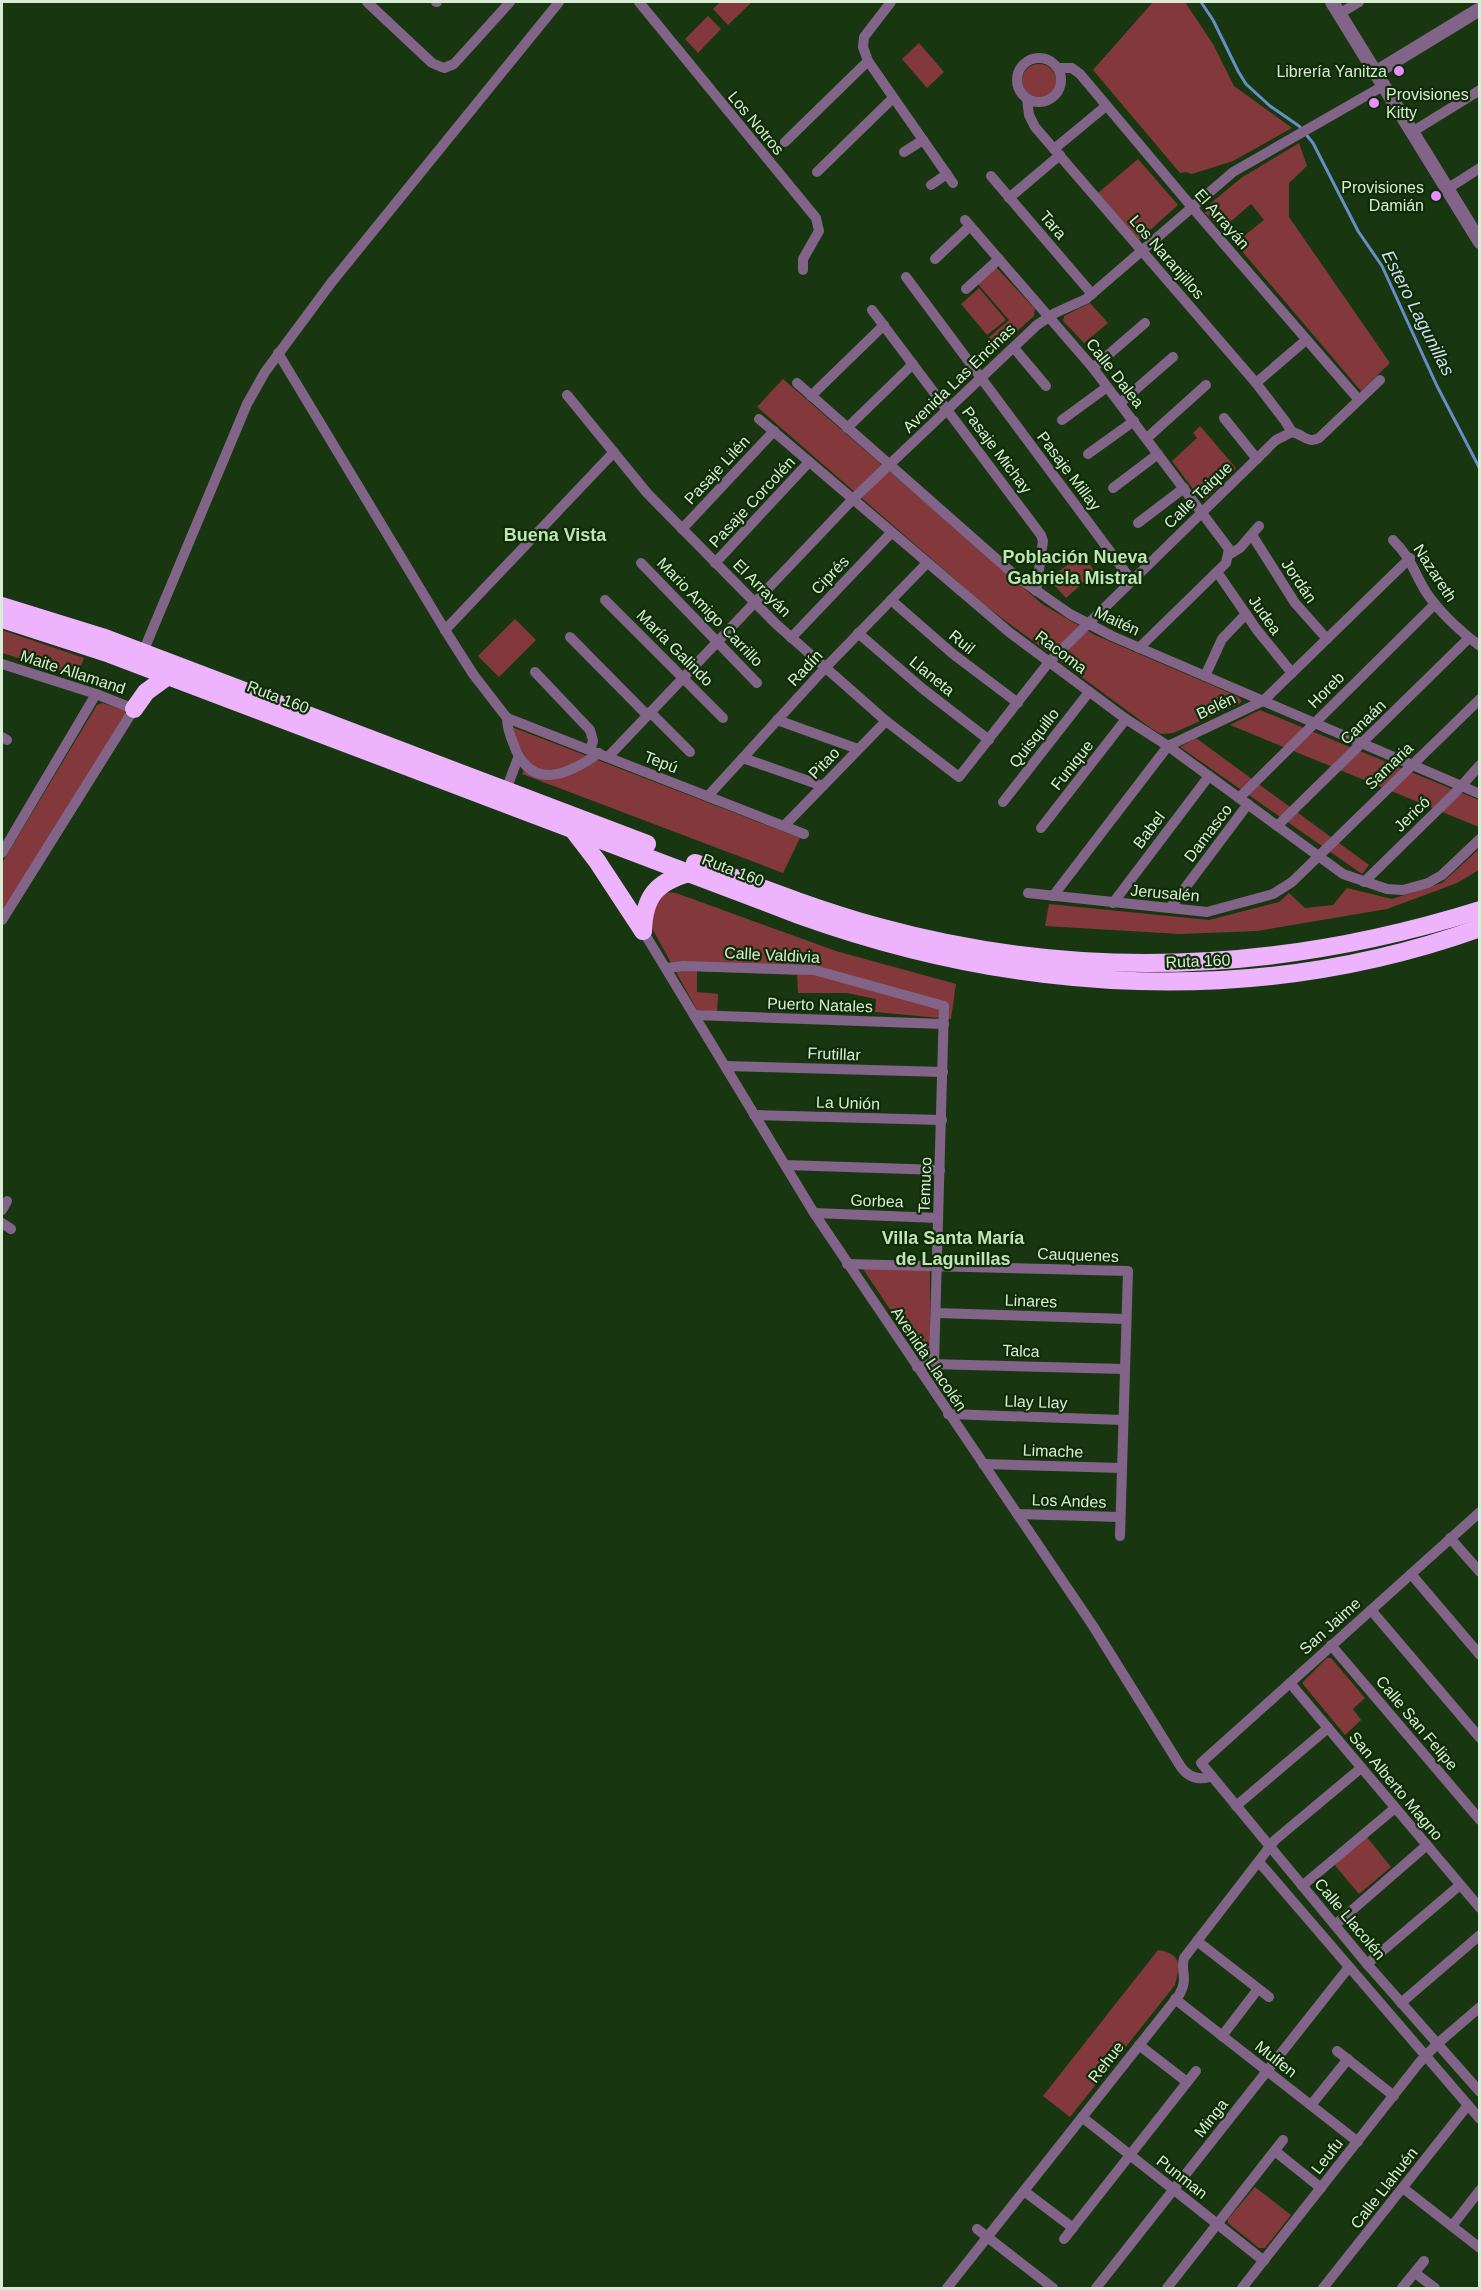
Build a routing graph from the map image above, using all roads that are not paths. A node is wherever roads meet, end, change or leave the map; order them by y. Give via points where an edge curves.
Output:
1 (367, 2) edge
2 (510, 2) edge
3 (559, 2) edge
4 (639, 2) edge
5 (891, 2) edge
6 (1359, 2) edge
7 (1336, 8) edge
8 (1479, 9) edge
9 (868, 61) junction
10 (1058, 68) junction
11 (1375, 73) junction
12 (1383, 86) junction
13 (1479, 90) edge
14 (893, 98) junction
15 (1027, 99) junction
16 (1106, 106) junction
17 (1412, 132) junction
18 (922, 140) junction
19 (785, 142) dead end
20 (904, 152) dead end
21 (1057, 152) junction
22 (1479, 168) edge
23 (818, 172) dead end
24 (991, 176) dead end
25 (931, 185) dead end
26 (1447, 189) junction
27 (1010, 198) junction
28 (1191, 207) junction
29 (1479, 242) edge
30 (1142, 250) junction
31 (935, 259) dead end
32 (999, 259) junction
33 (803, 270) dead end
34 (906, 276) dead end
35 (966, 289) dead end
36 (1092, 294) junction
37 (872, 310) dead end
38 (1049, 317) junction
39 (1145, 323) dead end
40 (884, 325) junction
41 (1306, 340) junction
42 (1014, 348) junction
43 (278, 353) junction
44 (1173, 357) dead end
45 (913, 364) junction
46 (1093, 368) junction
47 (982, 378) junction
48 (1380, 380) dead end
49 (797, 383) dead end
50 (1256, 383) junction
51 (1206, 385) dead end
52 (1046, 386) dead end
53 (1107, 387) junction
54 (567, 394) dead end
55 (811, 396) junction
56 (1359, 400) junction
57 (1120, 403) junction
58 (948, 411) junction
59 (1224, 418) dead end
60 (759, 419) dead end
61 (1062, 420) dead end
62 (1134, 421) junction
63 (847, 428) junction
64 (774, 431) junction
65 (1292, 432) junction
66 (1147, 438) junction
67 (614, 452) junction
68 (1088, 454) dead end
69 (1158, 454) junction
70 (1257, 459) junction
71 (809, 462) junction
72 (890, 466) junction
73 (1113, 488) dead end
74 (1184, 488) junction
75 (852, 499) junction
76 (1202, 513) junction
77 (1138, 523) dead end
78 (682, 529) junction
79 (891, 533) junction
80 (1394, 540) dead end
81 (1230, 554) junction
82 (1410, 558) junction
83 (641, 563) dead end
84 (716, 563) junction
85 (927, 563) junction
86 (1217, 573) junction
87 (1132, 581) junction
88 (1036, 591) junction
89 (605, 600) dead end
90 (891, 600) junction
91 (755, 602) junction
92 (1435, 604) junction
93 (2, 606) edge
94 (1246, 614) junction
95 (2, 619) edge
96 (1087, 624) junction
97 (445, 630) junction
98 (858, 633) junction
99 (570, 637) dead end
100 (791, 638) junction
101 (1469, 638) junction
102 (1327, 639) junction
103 (717, 641) junction
104 (1479, 646) edge
105 (1138, 648) junction
106 (143, 652) junction
107 (1049, 662) junction
108 (2, 664) edge
109 (825, 668) junction
110 (535, 672) dead end
111 (1292, 673) junction
112 (168, 676) junction
113 (1205, 676) junction
114 (683, 678) junction
115 (757, 683) dead end
116 (1089, 692) junction
117 (96, 694) junction
118 (1479, 699) edge
119 (1263, 701) junction
120 (1018, 703) junction
121 (134, 709) junction
122 (648, 714) junction
123 (507, 717) junction
124 (723, 718) dead end
125 (777, 720) junction
126 (1126, 720) junction
127 (886, 721) junction
128 (1314, 723) junction
129 (989, 740) junction
130 (1362, 744) junction
131 (1168, 746) junction
132 (858, 749) junction
133 (690, 752) dead end
134 (599, 754) junction
135 (518, 758) junction
136 (743, 758) junction
137 (1412, 765) junction
138 (1479, 765) edge
139 (1209, 776) junction
140 (959, 777) joint
141 (823, 786) junction
142 (1460, 786) junction
143 (506, 790) junction
144 (1479, 794) edge
145 (708, 796) junction
146 (1243, 801) junction
147 (1003, 802) dead end
148 (1277, 825) junction
149 (784, 826) junction
150 (1041, 828) dead end
151 (572, 829) junction
152 (804, 834) dead end
153 (1479, 839) edge
154 (2, 853) edge
155 (1318, 856) junction
156 (689, 873) junction
157 (1364, 882) junction
158 (1028, 893) dead end
159 (1053, 896) junction
160 (1479, 898) edge
161 (1113, 903) junction
162 (1170, 908) junction
163 (1479, 910) edge
164 (2, 920) edge
165 (1479, 928) edge
166 (643, 931) junction
167 (1388, 936) junction
168 (666, 968) junction
169 (944, 1006) joint
170 (694, 1015) junction
171 (944, 1024) junction
172 (724, 1066) junction
173 (943, 1072) junction
174 (754, 1115) junction
175 (942, 1120) junction
176 (784, 1165) junction
177 (940, 1170) junction
178 (814, 1213) junction
179 (939, 1218) junction
180 (847, 1264) junction
181 (937, 1266) junction
182 (936, 1313) junction
183 (1126, 1319) junction
184 (934, 1364) junction
185 (917, 1367) junction
186 (1125, 1370) junction
187 (948, 1414) junction
188 (1123, 1420) junction
189 (983, 1464) junction
190 (1122, 1468) junction
191 (1479, 1512) edge
192 (1017, 1514) junction
193 (1120, 1517) junction
194 (1120, 1536) dead end
195 (1450, 1538) junction
196 (1479, 1572) edge
197 (1410, 1574) junction
198 (1371, 1610) junction
199 (1331, 1645) junction
200 (1479, 1655) edge
201 (1290, 1683) junction
202 (1328, 1728) junction
203 (1479, 1738) edge
204 (1201, 1763) joint
205 (1361, 1768) junction
206 (1212, 1776) junction
207 (1236, 1806) junction
208 (1395, 1808) junction
209 (1479, 1820) edge
210 (1427, 1845) junction
211 (1270, 1847) junction
212 (1259, 1862) junction
213 (1460, 1884) junction
214 (1302, 1886) junction
215 (1479, 1908) edge
216 (1335, 1925) junction
217 (1479, 1935) edge
218 (1197, 1941) junction
219 (1367, 1964) junction
220 (1349, 1967) junction
221 (1258, 1989) junction
222 (1269, 1997) dead end
223 (1175, 1999) junction
224 (1401, 2003) junction
225 (1479, 2007) edge
226 (1222, 2036) junction
227 (1437, 2044) junction
228 (1139, 2045) junction
229 (1336, 2051) dead end
230 (1425, 2057) junction
231 (1348, 2060) junction
232 (1196, 2071) dead end
233 (1267, 2071) junction
234 (1187, 2082) junction
235 (1479, 2092) edge
236 (1394, 2096) junction
237 (1311, 2105) junction
238 (1468, 2105) junction
239 (1082, 2117) junction
240 (1479, 2119) edge
241 (1283, 2140) dead end
242 (1358, 2142) junction
243 (1275, 2151) junction
244 (1130, 2155) junction
245 (1321, 2188) junction
246 (1403, 2188) junction
247 (1174, 2190) junction
248 (1479, 2190) edge
249 (1024, 2191) junction
250 (1217, 2224) junction
251 (1452, 2226) junction
252 (1073, 2228) junction
253 (977, 2229) dead end
254 (987, 2237) junction
255 (1064, 2239) dead end
256 (1479, 2248) edge
257 (1264, 2261) junction
258 (1424, 2261) dead end
259 (1415, 2273) junction
260 (952, 2287) edge
261 (1053, 2289) edge
262 (1096, 2289) edge
263 (1167, 2289) edge
264 (1242, 2289) edge
265 (1323, 2289) edge
266 (1402, 2289) edge
267 (1435, 2289) edge

1 - 2 street via 432,63 444,68 454,64
3 - 43 street
4 - 33 street, Los Notros via 816,218 819,231 803,259
5 - 9 street via 864,37
6 - 7 street
7 - 11 street
8 - 11 street
9 - 14 street
9 - 19 street
10 - 15 street via 1062,80 1055,96 1044,102
10 - 15 street, El Arrayán via 1044,58 1031,59 1022,66 1017,84
10 - 16 street, El Arrayán via 1076,70
11 - 12 street
12 - 17 street
12 - 28 street, Avenida Las Encinas via 1233,172
13 - 17 street
14 - 18 street
14 - 23 street
15 - 21 street, Los Naranjillos via 1031,121
16 - 21 street
16 - 28 street, El Arrayán
17 - 26 street
18 - 20 street
18 - 25 street via 950,179
21 - 27 street
21 - 30 street, Los Naranjillos
22 - 26 street
24 - 27 street, Tara
26 - 29 street
27 - 36 street, Tara
28 - 30 street, Avenida Las Encinas
28 - 41 street, El Arrayán
30 - 36 street, Avenida Las Encinas
30 - 50 street, Los Naranjillos
31 - 32 street, Calle Dalea via 967,223
32 - 35 street
32 - 38 street, Calle Dalea
34 - 47 street, Pasaje Millay
36 - 38 street, Avenida Las Encinas
37 - 40 street, Pasaje Michay
38 - 42 street, Avenida Las Encinas
38 - 46 street, Calle Dalea
39 - 46 street
40 - 45 street, Pasaje Michay
40 - 55 street
41 - 50 street
41 - 56 street, El Arrayán
42 - 47 street, Avenida Las Encinas
42 - 52 street
43 - 97 street
43 - 106 street via 247,404
44 - 57 street
45 - 58 street, Pasaje Michay
45 - 63 street
46 - 53 street, Calle Dalea
47 - 58 street, Avenida Las Encinas
47 - 87 street, Pasaje Millay
48 - 56 street
49 - 55 street, Maitén
50 - 65 street, Los Naranjillos
51 - 66 street
53 - 57 street, Calle Dalea
53 - 61 street
54 - 67 street, El Arrayán
55 - 63 street, Maitén
56 - 65 street via 1316,439 1306,440
57 - 62 street, Calle Dalea
58 - 72 street, Avenida Las Encinas
58 - 88 street, Pasaje Michay via 1041,535
59 - 70 street
60 - 64 street, Racoma
62 - 66 street, Calle Dalea
62 - 68 street
63 - 72 street, Maitén
64 - 71 street, Racoma
64 - 78 street, Pasaje Lilén
65 - 70 street, Calle Taique via 1280,437
66 - 69 street, Calle Dalea
67 - 78 street, El Arrayán via 646,494
67 - 97 street
69 - 73 street
69 - 74 street, Calle Dalea
70 - 76 street, Calle Taique
71 - 75 street, Racoma
71 - 84 street, Pasaje Corcolén
72 - 75 street, Avenida Las Encinas
72 - 88 street, Maitén
74 - 76 street, Calle Dalea
74 - 77 street
75 - 79 street, Racoma
75 - 91 street, Avenida Las Encinas
76 - 81 street, Calle Dalea
76 - 87 street, Calle Taique
78 - 84 street, El Arrayán
79 - 85 street, Racoma
79 - 100 street, Ciprés
80 - 82 street, Nazareth
81 - 86 street
81 - 102 street, Jordán via 1256,531 1295,603
82 - 92 street, Nazareth
82 - 102 street, Belén
83 - 103 street, Mario Amigo Carrillo
84 - 91 street, El Arrayán
85 - 90 street, Radín
85 - 107 street, Racoma
86 - 94 street, Judea
86 - 105 street
87 - 96 street, Calle Taique
88 - 96 street, Maitén
89 - 114 street, María Galindo
90 - 98 street, Radín
90 - 120 street, Ruil
91 - 100 street, El Arrayán
91 - 103 street, Avenida Las Encinas
92 - 101 street, Nazareth
92 - 128 street, Horeb
93 - 106 highway, Ruta 160
94 - 111 street, Judea
94 - 113 street via 1222,639
95 - 112 highway, Ruta 160
96 - 105 street, Maitén
96 - 107 street, Calle Taique
97 - 123 street
98 - 109 street, Radín
98 - 129 street, Llaneta
99 - 122 street
100 - 109 street, El Arrayán
101 - 104 street, Nazareth
101 - 130 street, Canaán
102 - 111 street, Belén
103 - 114 street, Avenida Las Encinas
103 - 115 street, Mario Amigo Carrillo
105 - 113 street, Maitén
106 - 143 highway, Ruta 160
107 - 116 street, Racoma
107 - 120 street, Calle Taique
108 - 117 street, Maite Allamand
109 - 125 street, Radín
109 - 127 street, El Arrayán
110 - 134 street via 590,730
111 - 119 street, Belén
112 - 121 highway via 146,692
112 - 151 highway, Ruta 160
113 - 119 street, Maitén
114 - 122 street, Avenida Las Encinas
114 - 124 street, María Galindo
116 - 126 street, Racoma
116 - 147 street, Quisquillo
117 - 121 street, Maite Allamand
117 - 154 street
118 - 137 street, Samaria
119 - 128 street, Maitén
119 - 131 street, Belén
120 - 129 street, Calle Taique
121 - 164 street
122 - 133 street
122 - 134 street, Avenida Las Encinas
123 - 134 street, Tepú
123 - 135 street
125 - 132 street
125 - 136 street, Radín
126 - 131 street, Racoma
126 - 150 street, Funique
127 - 132 street, Pitao
127 - 140 street, El Arrayán
128 - 130 street, Maitén
128 - 146 street, Horeb
129 - 140 street, Calle Taique
130 - 137 street, Maitén
130 - 148 street, Canaán
131 - 139 street, Racoma
131 - 159 street, Belén
132 - 141 street, Pitao
134 - 135 street, Avenida Las Encinas via 577,769 552,776 535,771
134 - 145 street, Tepú
135 - 143 street
136 - 141 street
136 - 145 street, Radín
137 - 142 street, Maitén
137 - 155 street, Samaria
138 - 142 street, Jericó
139 - 146 street, Racoma
139 - 161 street, Babel
141 - 149 street, Pitao
142 - 144 street, Maitén
142 - 157 street, Jericó
143 - 167 highway, Ruta 160 via 814,907 974,948 1103,963 1183,963 1286,954
145 - 149 street, Tepú
146 - 148 street, Racoma
146 - 162 street, Damasco
148 - 155 street, Racoma
149 - 152 street, Tepú
151 - 156 highway, Ruta 160
151 - 166 highway
153 - 157 street via 1447,871 1428,883 1396,890
155 - 157 street, Racoma via 1343,874
155 - 162 street, Jerusalén via 1288,886 1273,894 1215,910
156 - 165 highway, Ruta 160 via 832,927 904,949 997,969 1099,980 1206,980 1301,971 1404,951
156 - 166 highway via 665,882 652,893
158 - 159 street, Jerusalén
159 - 161 street, Jerusalén
160 - 167 highway
161 - 162 street, Jerusalén
163 - 167 highway, Ruta 160
166 - 168 street, Avenida Llacolén
168 - 169 street, Calle Valdivia via 814,970
168 - 170 street, Avenida Llacolén
169 - 171 street, Temuco
170 - 171 street, Puerto Natales
170 - 172 street, Avenida Llacolén
171 - 173 street, Temuco
172 - 173 street, Frutillar
172 - 174 street, Avenida Llacolén
173 - 175 street, Temuco
174 - 175 street, La Unión
174 - 176 street, Avenida Llacolén
175 - 177 street, Temuco
176 - 177 street
176 - 178 street, Avenida Llacolén
177 - 179 street, Temuco
178 - 179 street, Gorbea
178 - 180 street, Avenida Llacolén
179 - 181 street, Temuco
180 - 181 street, Cauquenes
180 - 185 street, Avenida Llacolén
181 - 182 street, Temuco
181 - 183 street, Cauquenes via 1128,1271
182 - 183 street, Linares
182 - 184 street, Temuco
183 - 186 street
184 - 185 street, Talca
184 - 186 street, Talca
185 - 187 street, Avenida Llacolén
186 - 188 street
187 - 188 street, Llay Llay
187 - 189 street, Avenida Llacolén
188 - 190 street
189 - 190 street, Limache
189 - 192 street, Avenida Llacolén
190 - 193 street
191 - 195 street, San Jaime
192 - 193 street, Los Andes
192 - 206 street, Avenida Llacolén via 1185,1771 1199,1779
193 - 194 street
195 - 196 street
195 - 197 street, San Jaime
197 - 198 street, San Jaime
197 - 200 street
198 - 199 street, San Jaime
198 - 203 street
199 - 201 street, San Jaime
199 - 209 street, Calle San Felipe
201 - 202 street, San Alberto Magno
201 - 204 street, San Jaime
202 - 205 street, San Alberto Magno
202 - 207 street
204 - 206 street, Calle Llacolén
205 - 208 street, San Alberto Magno
205 - 211 street, Rehue
206 - 207 street, Calle Llacolén
207 - 211 street, Calle Llacolén
208 - 210 street, San Alberto Magno
208 - 214 street
210 - 213 street, San Alberto Magno
210 - 216 street
211 - 212 street, Rehue
211 - 214 street, Calle Llacolén
212 - 218 street, Rehue
212 - 220 street, Calle Llacolén
213 - 215 street, San Alberto Magno
213 - 219 street
214 - 216 street, Calle Llacolén
216 - 219 street, Calle Llacolén
217 - 224 street
218 - 221 street
218 - 223 street, Rehue via 1183,1960 1185,1980
219 - 224 street, Calle Llacolén
220 - 230 street, Calle Llacolén
220 - 233 street, Minga
221 - 222 street
221 - 226 street
223 - 226 street, Mulfen
223 - 228 street, Rehue
224 - 227 street, Calle Llacolén
225 - 227 street, Leufu
226 - 233 street, Mulfen
227 - 230 street, Leufu
227 - 235 street, Calle Llacolén
228 - 234 street
228 - 239 street, Rehue
229 - 231 street
230 - 236 street, Leufu
230 - 238 street, Calle Llacolén
231 - 236 street
231 - 237 street
232 - 234 street
233 - 237 street, Mulfen
233 - 247 street, Minga
234 - 244 street
236 - 242 street, Leufu
237 - 242 street, Mulfen
238 - 240 street, Calle Llacolén
238 - 246 street, Calle Llahuén
239 - 244 street, Punman
239 - 249 street, Rehue
241 - 243 street
242 - 245 street, Leufu
243 - 245 street
243 - 250 street
244 - 247 street, Punman
244 - 252 street
245 - 257 street, Leufu
246 - 251 street
246 - 265 street, Calle Llahuén
247 - 250 street, Punman
247 - 262 street, Minga
248 - 251 street
249 - 252 street
249 - 254 street, Rehue
250 - 257 street, Punman
250 - 263 street
251 - 256 street
252 - 255 street
253 - 254 street
254 - 260 street, Rehue
254 - 261 street
257 - 264 street, Leufu
258 - 259 street
259 - 266 street
259 - 267 street

